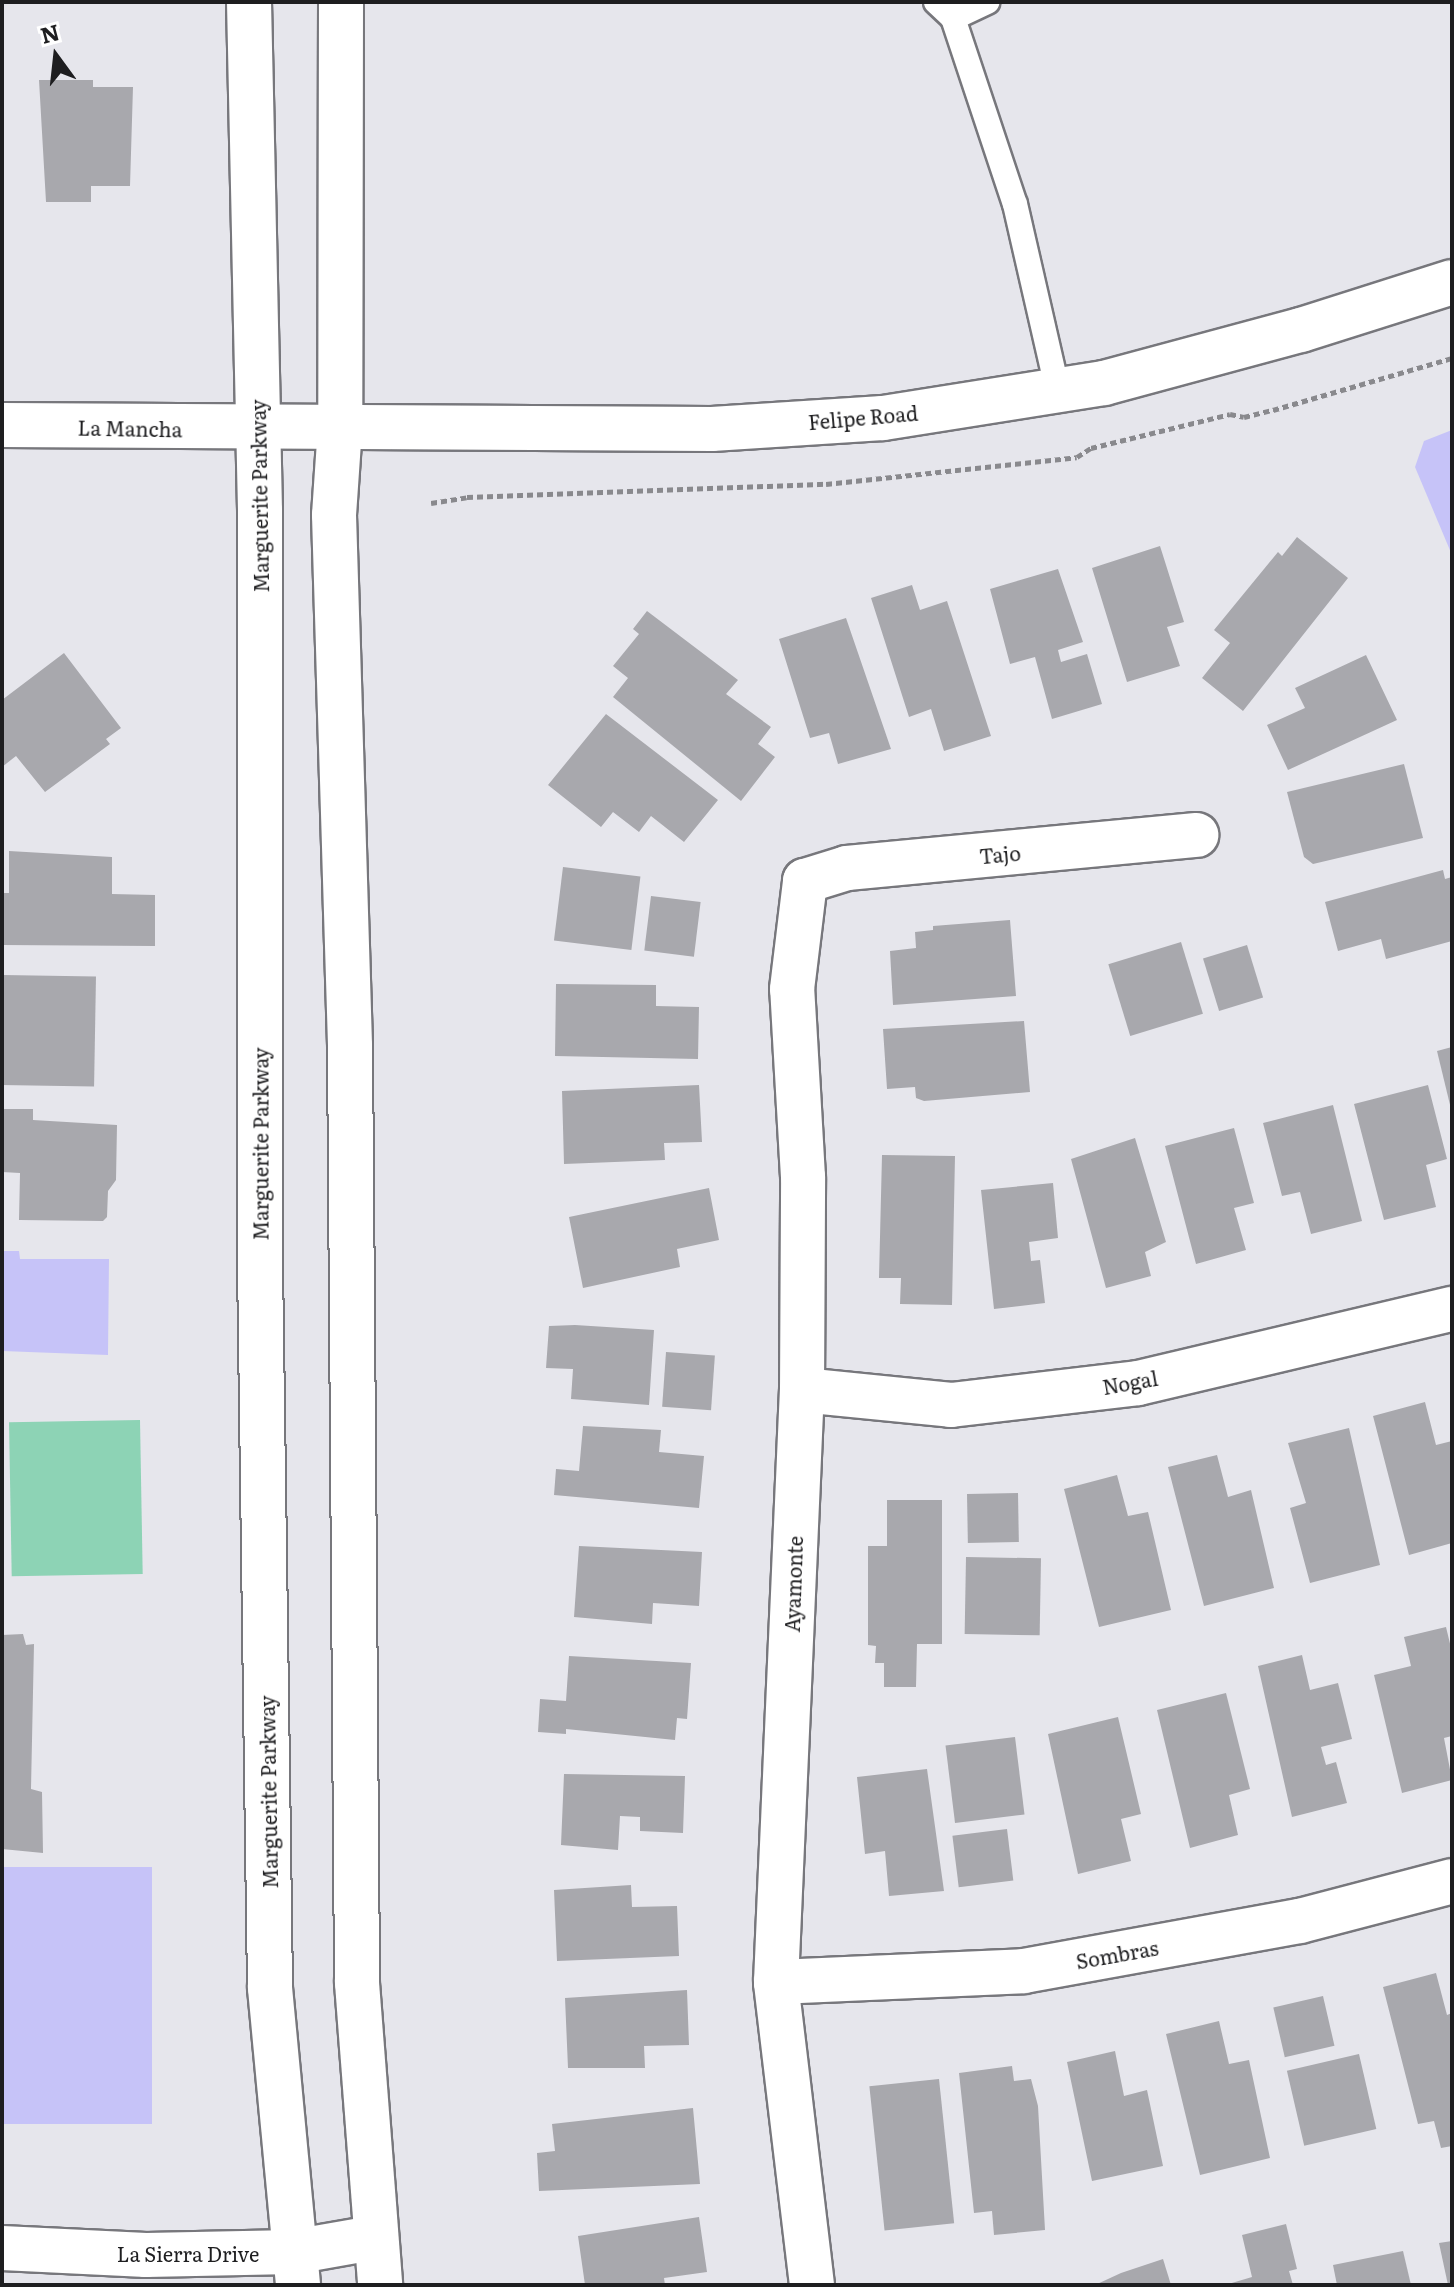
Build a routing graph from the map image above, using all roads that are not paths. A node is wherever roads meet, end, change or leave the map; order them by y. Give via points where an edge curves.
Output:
1 (249, 2) edge
2 (341, 2) edge
3 (987, 2) edge
4 (944, 10) edge
5 (1452, 282) edge
6 (1058, 392) junction
7 (2, 425) edge
8 (340, 427) junction
9 (258, 430) junction
10 (1196, 835) dead end
11 (805, 881) joint
12 (1452, 1309) edge
13 (802, 1390) junction
14 (1452, 1881) edge
15 (776, 1982) junction
16 (372, 2238) junction
17 (2, 2248) edge
18 (296, 2268) edge
19 (380, 2285) edge
20 (812, 2285) edge

1 - 9 main road, Marguerite Parkway
2 - 8 main road
3 - 4 lane
4 - 6 lane via 1015,204
5 - 6 main road, Felipe Road via 1301,330
6 - 8 main road, Felipe Road via 883,418 712,429
7 - 9 main road, La Mancha
8 - 9 main road, Felipe Road
8 - 16 main road via 334,515 350,1046 357,1983
9 - 18 main road, Marguerite Parkway via 260,1263 270,1988
10 - 11 main road, Tajo via 847,868
11 - 13 main road, Ayamonte via 792,989 803,1177
12 - 13 main road, Nogal via 1138,1383 951,1405
13 - 15 main road, Ayamonte
14 - 15 main road, Sombras via 1300,1921 1024,1971
15 - 20 main road, Ayamonte
16 - 18 main road, La Sierra Drive
16 - 19 main road
17 - 18 main road, La Sierra Drive

